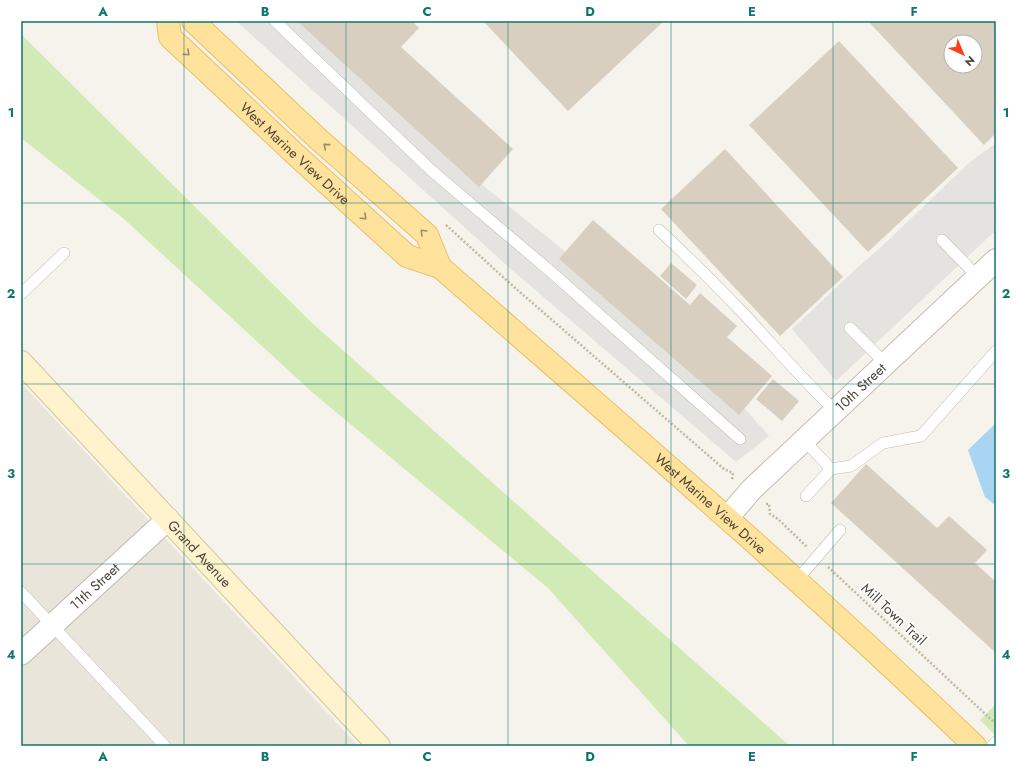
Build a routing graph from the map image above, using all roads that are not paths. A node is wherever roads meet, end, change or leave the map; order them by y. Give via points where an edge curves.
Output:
1 (168, 21) edge
2 (193, 21) edge
3 (274, 21) edge
4 (659, 230) dead end
5 (942, 240) dead end
6 (64, 253) dead end
7 (996, 260) edge
8 (440, 267) junction
9 (978, 277) junction
10 (21, 294) edge
11 (850, 328) dead end
12 (996, 351) edge
13 (21, 362) edge
14 (886, 364) junction
15 (835, 412) junction
16 (740, 439) dead end
17 (804, 440) junction
18 (831, 469) junction
19 (806, 496) dead end
20 (727, 518) junction
21 (168, 519) junction
22 (840, 530) dead end
23 (797, 580) junction
24 (21, 592) edge
25 (52, 626) junction
26 (21, 654) edge
27 (996, 742) edge
28 (165, 746) edge
29 (379, 746) edge
30 (975, 746) edge
31 (992, 746) edge

1 -> 8 main road, West Marine View Drive via 170,37 407,256
8 -> 2 main road, West Marine View Drive via 427,235 316,137
3 - 16 lane via 432,171 550,271
4 - 15 lane via 696,264
5 - 9 lane
6 - 10 lane
7 - 9 street, 10th Street
8 - 20 main road, West Marine View Drive
9 - 14 street, 10th Street
11 - 14 lane
12 - 18 lane via 921,436 883,443 851,466
13 - 21 street, Grand Avenue
14 - 15 street, 10th Street
15 - 17 street, 10th Street
17 - 18 lane
17 - 20 street, 10th Street via 752,489
18 - 19 lane
20 - 23 main road, West Marine View Drive
21 - 25 street, 11th Street
21 - 29 street, Grand Avenue
22 - 23 lane
23 - 30 main road, West Marine View Drive
24 - 25 lane
25 - 26 street, 11th Street
25 - 28 lane
27 - 31 lane

